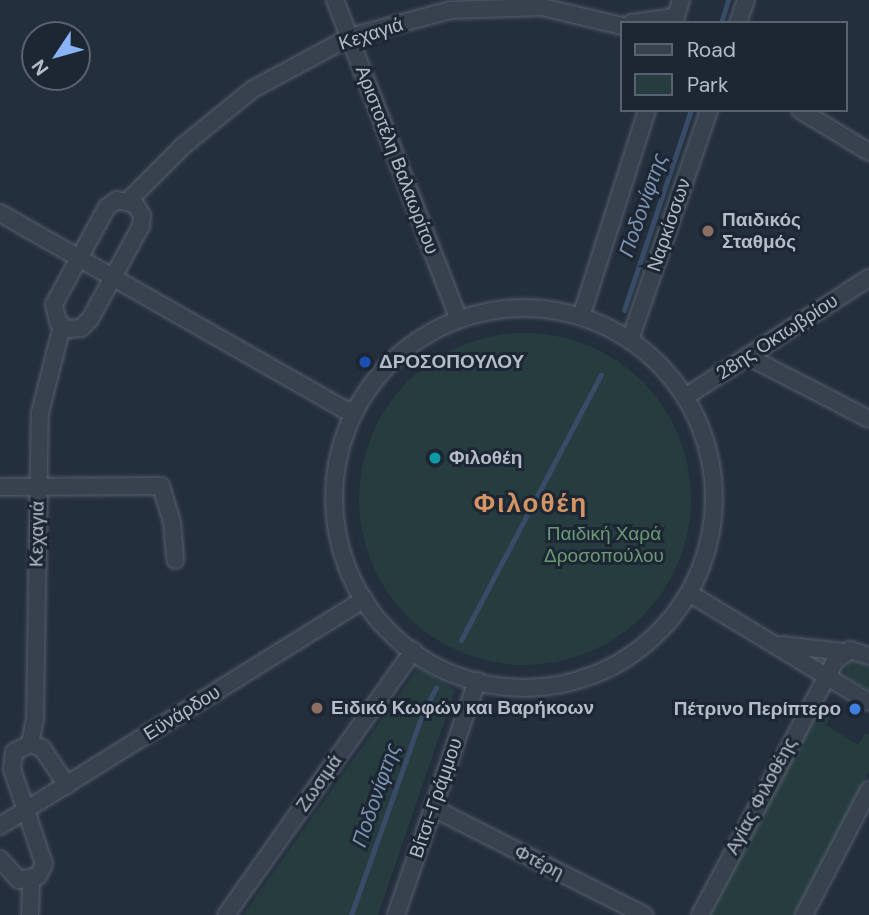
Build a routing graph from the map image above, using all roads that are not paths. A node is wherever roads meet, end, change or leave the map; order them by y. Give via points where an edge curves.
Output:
1 (335, 0) edge
2 (681, 0) edge
3 (746, 0) edge
4 (675, 20) edge
5 (739, 21) edge
6 (620, 25) edge
7 (350, 37) junction
8 (647, 112) edge
9 (708, 112) edge
10 (803, 112) edge
11 (869, 152) edge
12 (129, 200) junction
13 (0, 212) edge
14 (79, 258) junction
15 (113, 277) junction
16 (869, 278) edge
17 (582, 317) junction
18 (459, 319) junction
19 (62, 326) junction
20 (630, 340) junction
21 (747, 356) junction
22 (685, 397) junction
23 (355, 411) junction
24 (869, 419) edge
25 (0, 487) edge
26 (38, 488) junction
27 (175, 560) dead end
28 (689, 593) junction
29 (364, 599) junction
30 (869, 638) edge
31 (780, 645) junction
32 (413, 651) junction
33 (847, 651) junction
34 (869, 656) edge
35 (825, 678) junction
36 (477, 681) junction
37 (869, 702) edge
38 (30, 744) junction
39 (67, 785) junction
40 (869, 790) edge
41 (433, 808) junction
42 (26, 810) junction
43 (0, 827) edge
44 (0, 859) edge
45 (31, 880) junction
46 (30, 915) edge
47 (226, 915) edge
48 (396, 915) edge
49 (644, 915) edge
50 (700, 915) edge
51 (804, 915) edge

1 - 7 street, Αριστοτέλη Βαλαωρίτου
2 - 4 street
3 - 5 street
6 - 7 street, Κεχαγιά via 542,7 451,10
7 - 12 street, Κεχαγιά via 253,89 183,146
7 - 18 street, Αριστοτέλη Βαλαωρίτου
8 - 17 street
9 - 20 street, Ναρκίσσων
10 - 11 street
12 - 14 street, Κεχαγιά via 117,200 107,207
12 - 15 street via 139,209 142,222
13 - 14 street
14 - 15 street
14 - 19 street, Κεχαγιά via 54,304
15 - 19 street via 86,324 74,330
15 - 23 street via 343,409
16 - 21 street, 28ης Οκτωβρίου
17 - 18 street via 522,307
17 - 20 street
18 - 23 street via 415,342 393,360
19 - 26 street, Κεχαγιά via 40,413
20 - 22 street via 652,357
21 - 22 street, 28ης Οκτωβρίου
21 - 24 street
22 - 28 street via 707,447 714,497 708,545
23 - 29 street via 338,458 335,515 349,570
25 - 26 street
26 - 27 street via 160,486 170,513
26 - 38 street, Κεχαγιά via 35,719
28 - 31 street
28 - 36 street via 645,645 604,671 533,688
29 - 32 street
29 - 39 street, Εϋνάρδου
30 - 33 street
31 - 33 street
31 - 35 street
32 - 36 street via 438,667
32 - 47 street, Ζωσιμά
33 - 34 street
33 - 35 street, Αγίας Φιλοθέης
35 - 37 street
35 - 50 street, Αγίας Φιλοθέης
36 - 41 street, Βίτσι-Γράμμου
38 - 39 street via 42,748
38 - 42 street, Κεχαγιά via 14,752 11,763
39 - 42 street, Εϋνάρδου
40 - 51 street
41 - 48 street, Βίτσι-Γράμμου
41 - 49 street, Φτέρη
42 - 43 street, Εϋνάρδου
42 - 45 street, Κεχαγιά via 44,858 42,870
44 - 45 street via 14,877
45 - 46 street, Κεχαγιά

